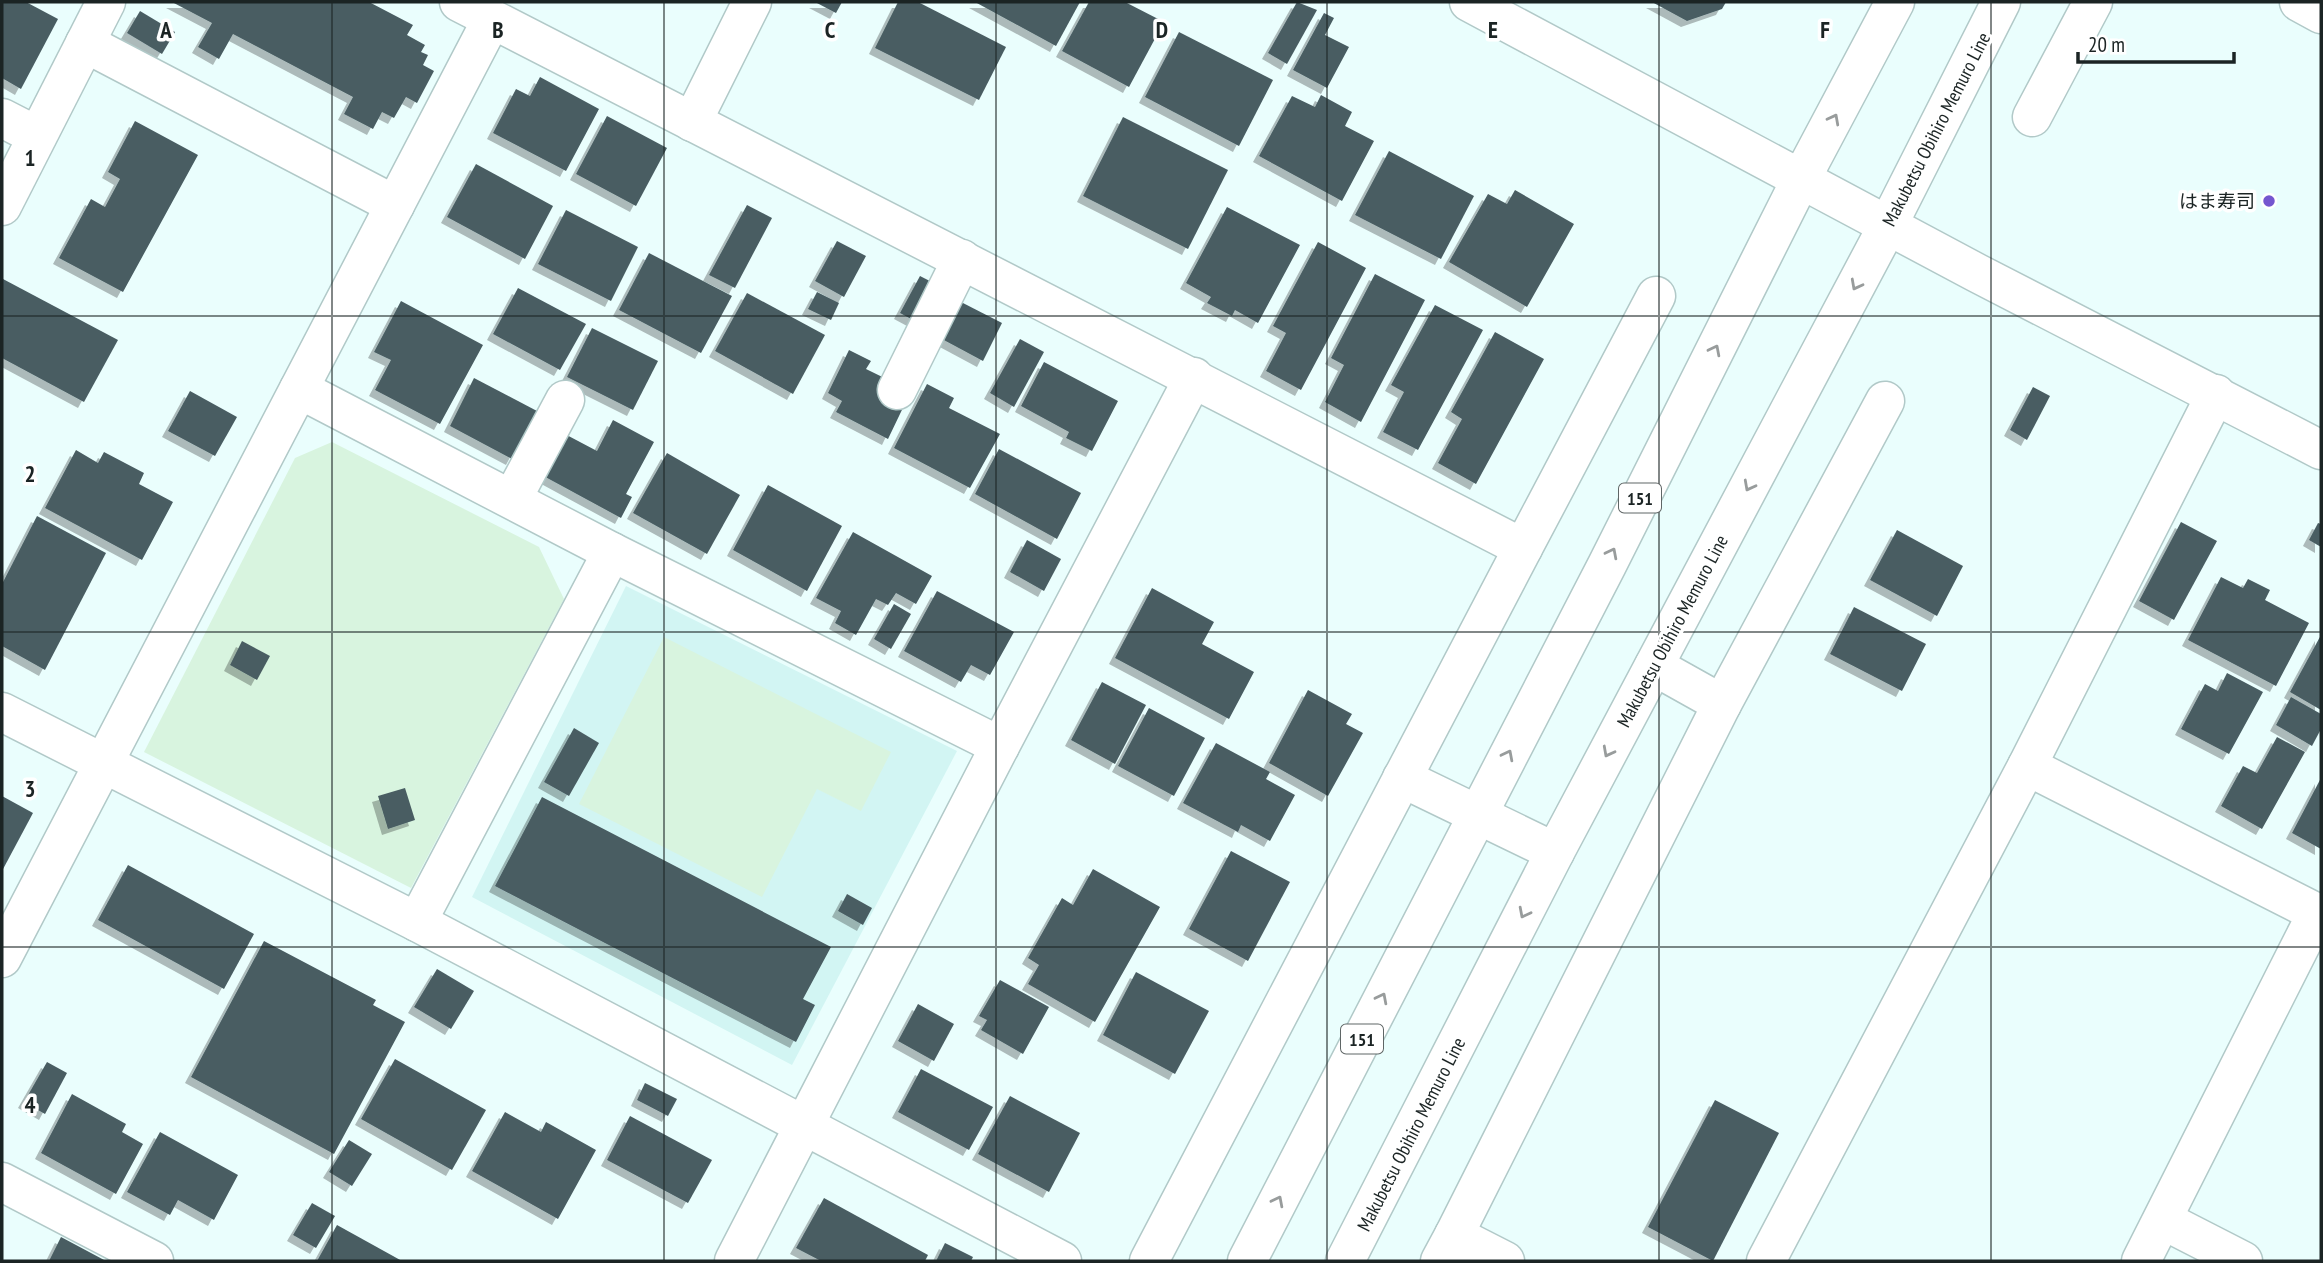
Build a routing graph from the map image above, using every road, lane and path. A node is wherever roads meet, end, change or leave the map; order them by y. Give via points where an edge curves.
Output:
1 (106, 2) edge
2 (752, 2) edge
3 (1895, 2) edge
4 (2001, 2) edge
5 (2093, 2) edge
6 (2299, 2) edge
7 (1473, 3) edge
8 (476, 10) edge
9 (2321, 14) edge
10 (85, 43) junction
11 (2032, 117) dead end
12 (2, 118) edge
13 (692, 122) junction
14 (37, 136) junction
15 (1801, 179) junction
16 (395, 205) junction
17 (2, 206) edge
18 (1888, 225) junction
19 (962, 259) junction
20 (1656, 296) dead end
21 (1194, 377) junction
22 (299, 389) junction
23 (897, 390) dead end
24 (2216, 394) junction
25 (565, 400) dead end
26 (1885, 401) dead end
27 (2321, 450) edge
28 (512, 499) junction
29 (1523, 548) junction
30 (612, 552) junction
31 (1654, 666) junction
32 (1722, 704) junction
33 (2, 712) edge
34 (1000, 746) junction
35 (103, 764) junction
36 (2027, 766) junction
37 (1402, 778) junction
38 (1477, 816) junction
39 (1555, 852) junction
40 (2319, 914) edge
41 (417, 922) junction
42 (2, 958) edge
43 (804, 1124) junction
44 (2, 1182) edge
45 (2163, 1220) junction
46 (1447, 1248) edge
47 (154, 1261) edge
48 (734, 1261) edge
49 (1062, 1261) edge
50 (1149, 1261) edge
51 (1247, 1261) edge
52 (1345, 1261) edge
53 (1505, 1261) edge
54 (1766, 1261) edge
55 (2141, 1261) edge
56 (2243, 1261) edge

1 - 10 street
2 - 13 street
15 -> 3 street, 151
4 - 18 street, Makubetsu Obihiro Memuro Line
5 - 11 street
6 - 9 street
7 - 15 street
8 - 13 street
8 - 16 street
10 - 14 street
10 - 16 street
12 - 14 street
13 - 19 street
14 - 17 street
15 - 18 street
38 -> 15 street, 151
16 - 22 street
18 - 24 street
18 -> 31 street, Makubetsu Obihiro Memuro Line
19 - 21 street
19 - 23 street
20 - 29 street
21 - 29 street
21 - 34 street
22 - 28 street
22 - 35 street
24 - 27 street
24 - 36 street
25 - 28 street
26 - 32 street
28 - 30 street
29 - 37 street
30 - 34 street
30 - 41 street
31 - 32 street
31 -> 39 street, Makubetsu Obihiro Memuro Line
32 - 46 street
33 - 35 street
34 - 43 street
35 - 41 street
35 - 42 street
36 - 40 street
36 - 54 street
37 - 38 street
37 - 50 street
38 - 39 street
51 -> 38 street, 151
39 -> 52 street, Makubetsu Obihiro Memuro Line
40 - 45 street
41 - 43 street
43 - 48 street
43 - 49 street
44 - 47 street
45 - 55 street
45 - 56 street
46 - 53 street

